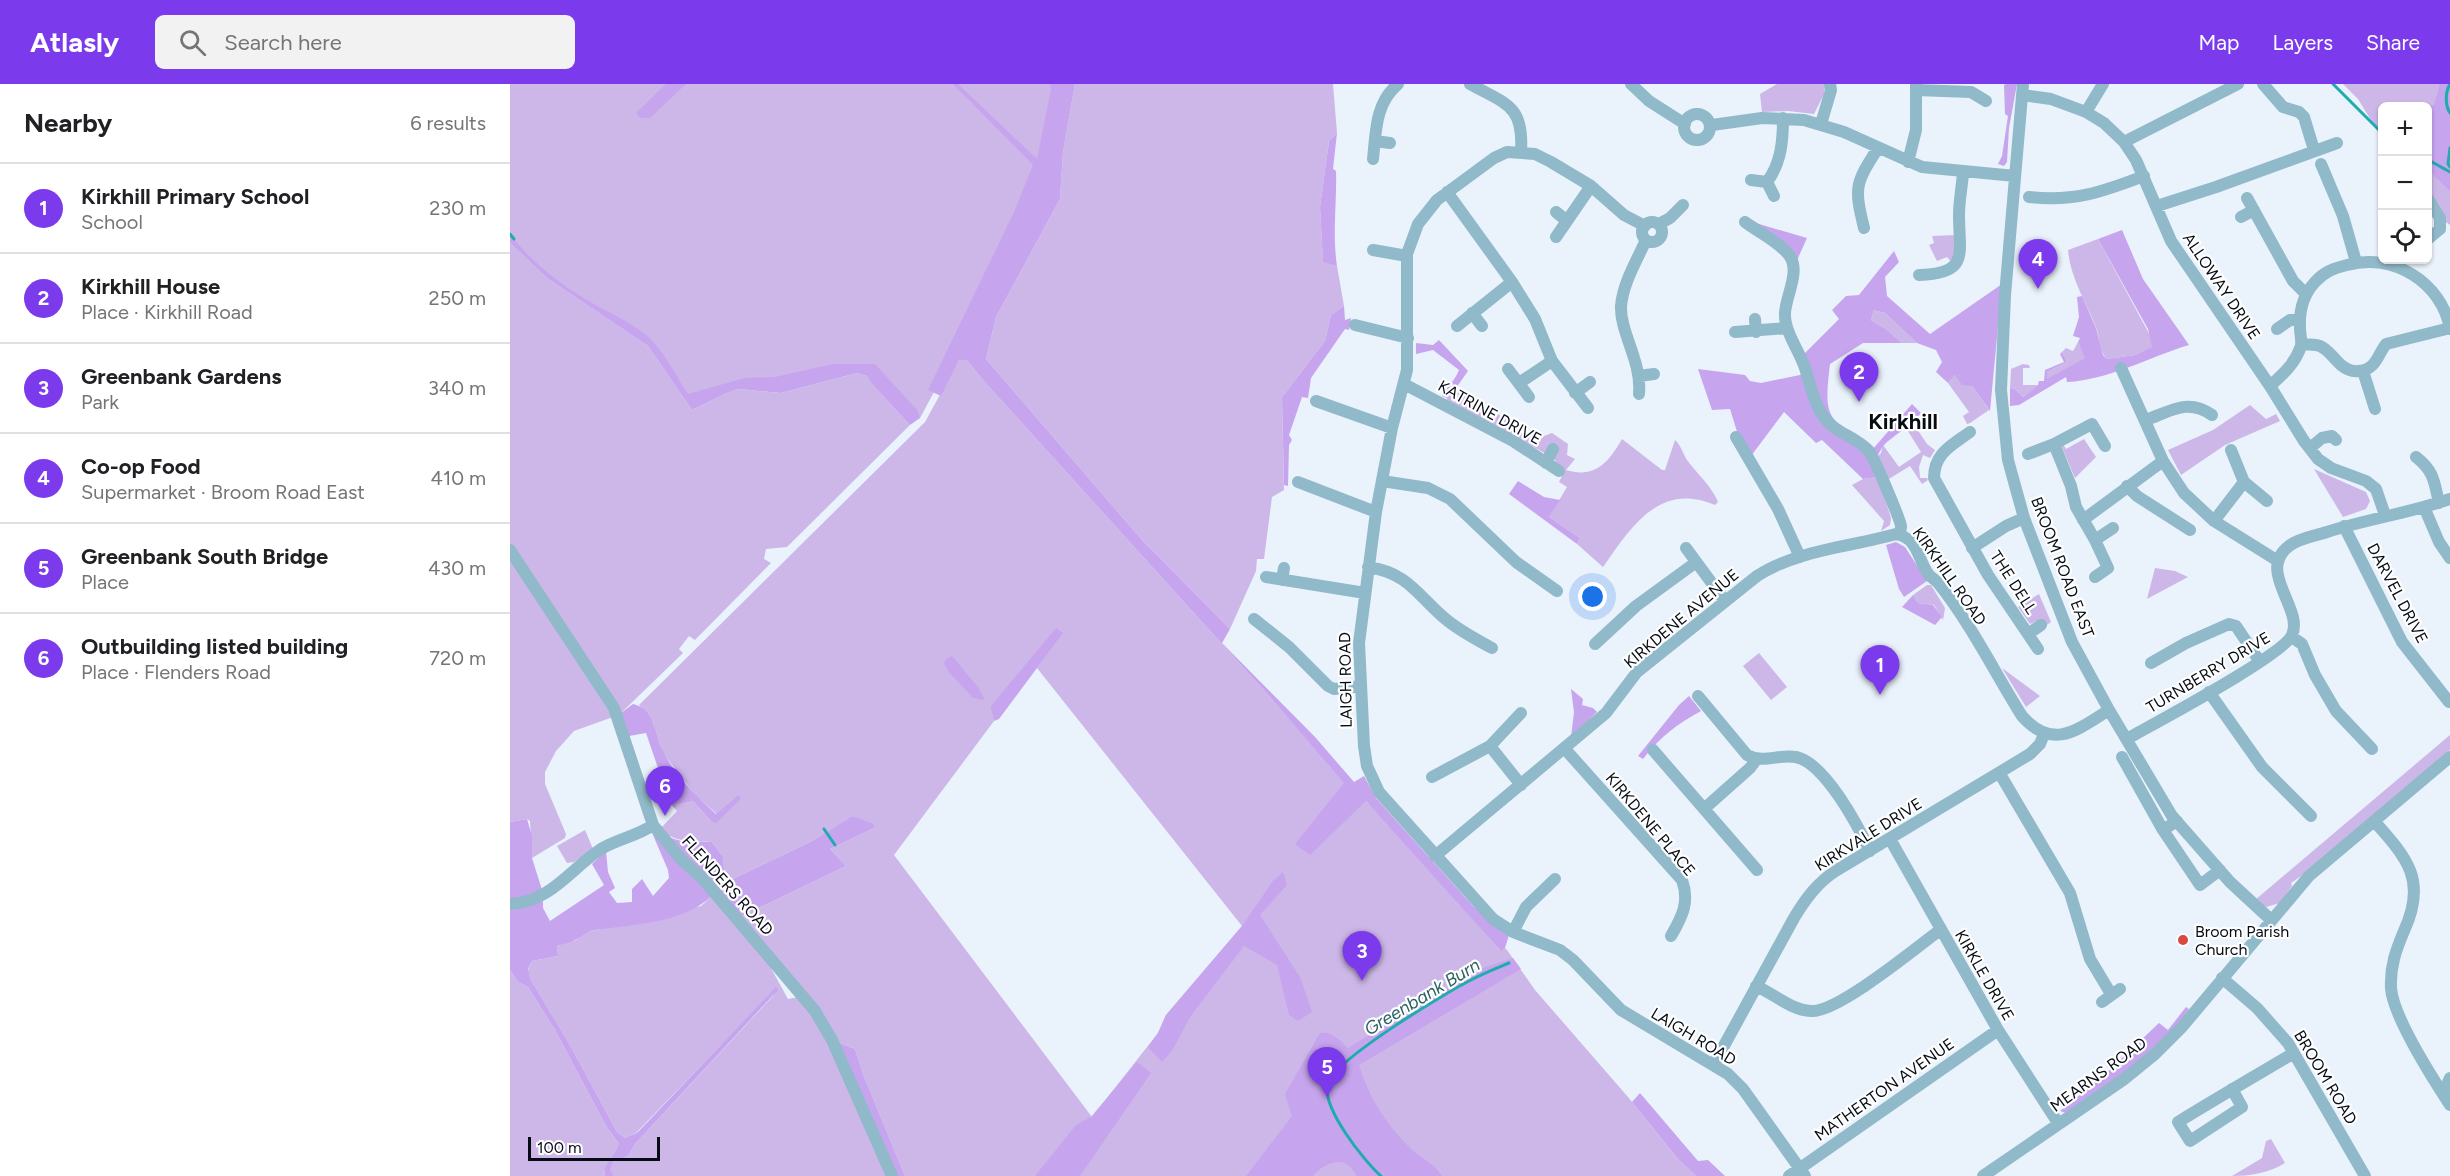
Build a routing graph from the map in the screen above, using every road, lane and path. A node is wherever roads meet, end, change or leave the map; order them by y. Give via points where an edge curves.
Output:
1 (1398, 84) edge
2 (1470, 84) edge
3 (1631, 84) edge
4 (1830, 84) edge
5 (2103, 84) edge
6 (2238, 84) edge
7 (2263, 84) edge
8 (1916, 87) edge
9 (1973, 88) edge
10 (2022, 89) edge
11 (1986, 100) dead end
12 (2086, 112) junction
13 (1783, 118) junction
14 (1685, 124) junction
15 (1821, 124) junction
16 (1712, 125) junction
17 (1375, 141) junction
18 (2124, 142) junction
19 (1390, 143) dead end
20 (2337, 143) dead end
21 (1878, 148) junction
22 (2314, 150) junction
23 (1521, 152) junction
24 (1373, 159) dead end
25 (1908, 162) junction
26 (2321, 164) dead end
27 (1964, 173) junction
28 (2015, 176) junction
29 (2144, 176) junction
30 (1751, 180) dead end
31 (1767, 182) junction
32 (1591, 186) junction
33 (1447, 192) junction
34 (1774, 196) dead end
35 (2029, 197) dead end
36 (1683, 205) dead end
37 (2157, 206) junction
38 (2432, 206) edge
39 (1860, 211) junction
40 (1556, 212) dead end
41 (1847, 215) dead end
42 (2241, 217) dead end
43 (1567, 221) junction
44 (1745, 222) dead end
45 (1659, 224) junction
46 (1645, 226) junction
47 (1864, 228) dead end
48 (2432, 235) edge
49 (1556, 237) dead end
50 (1646, 240) junction
51 (1373, 251) dead end
52 (1407, 256) junction
53 (2378, 261) edge
54 (2356, 262) junction
55 (2400, 264) edge
56 (1919, 274) dead end
57 (1512, 282) junction
58 (2450, 292) edge
59 (2306, 294) junction
60 (2438, 299) junction
61 (1472, 314) junction
62 (1755, 319) dead end
63 (2300, 320) junction
64 (1363, 322) dead end
65 (1457, 326) dead end
66 (1482, 326) dead end
67 (1786, 328) junction
68 (2450, 328) edge
69 (2277, 329) dead end
70 (1735, 332) dead end
71 (1756, 332) junction
72 (1408, 338) junction
73 (2302, 344) junction
74 (1552, 361) junction
75 (2121, 368) dead end
76 (1508, 369) dead end
77 (2363, 371) junction
78 (1654, 374) dead end
79 (1639, 376) junction
80 (1590, 382) dead end
81 (1519, 383) junction
82 (1404, 384) junction
83 (2270, 386) junction
84 (1575, 393) junction
85 (1639, 394) dead end
86 (2207, 394) dead end
87 (1529, 397) dead end
88 (1322, 407) dead end
89 (1588, 408) dead end
90 (2375, 409) dead end
91 (2146, 420) junction
92 (1392, 428) junction
93 (1970, 432) dead end
94 (2336, 440) dead end
95 (1736, 444) dead end
96 (1953, 444) junction
97 (2054, 444) junction
98 (2105, 446) dead end
99 (2310, 448) junction
100 (1554, 449) dead end
101 (2231, 450) dead end
102 (2028, 454) dead end
103 (1961, 455) dead end
104 (2416, 457) dead end
105 (2163, 461) junction
106 (1546, 463) junction
107 (1559, 471) dead end
108 (1382, 481) junction
109 (1298, 482) dead end
110 (2244, 482) junction
111 (2127, 486) junction
112 (2267, 501) dead end
113 (2444, 501) edge
114 (2424, 507) junction
115 (1376, 512) junction
116 (2385, 515) junction
117 (2024, 518) junction
118 (2083, 520) junction
119 (2214, 521) junction
120 (2344, 526) junction
121 (2113, 528) dead end
122 (2190, 530) dead end
123 (1900, 535) junction
124 (2096, 540) junction
125 (1686, 548) dead end
126 (1972, 548) junction
127 (510, 550) edge
128 (1800, 557) junction
129 (2450, 558) edge
130 (2278, 561) junction
131 (1695, 563) junction
132 (1368, 567) junction
133 (1266, 577) dead end
134 (2095, 577) dead end
135 (1554, 585) dead end
136 (1365, 593) junction
137 (1725, 601) junction
138 (1260, 620) dead end
139 (2041, 625) dead end
140 (2028, 634) junction
141 (2292, 637) junction
142 (1603, 642) dead end
143 (1492, 648) dead end
144 (2038, 649) dead end
145 (2260, 662) junction
146 (2151, 663) dead end
147 (1361, 686) junction
148 (2209, 692) junction
149 (1698, 696) dead end
150 (2449, 702) edge
151 (2109, 710) junction
152 (1518, 722) dead end
153 (2044, 734) junction
154 (2127, 739) junction
155 (1490, 746) junction
156 (1565, 749) junction
157 (2372, 749) dead end
158 (1653, 750) dead end
159 (2122, 757) dead end
160 (2450, 757) edge
161 (1755, 760) junction
162 (2000, 774) junction
163 (1439, 777) dead end
164 (1521, 785) junction
165 (1705, 808) junction
166 (2312, 816) dead end
167 (2177, 821) junction
168 (2375, 822) junction
169 (653, 825) junction
170 (2163, 830) junction
171 (1890, 839) junction
172 (1870, 850) junction
173 (1435, 856) junction
174 (1757, 870) dead end
175 (2220, 870) junction
176 (1547, 881) dead end
177 (510, 904) edge
178 (2271, 919) junction
179 (1940, 930) junction
180 (1513, 932) junction
181 (1678, 932) dead end
182 (2222, 978) junction
183 (1756, 986) junction
184 (2111, 995) dead end
185 (1998, 1030) junction
186 (2294, 1053) junction
187 (1714, 1064) junction
188 (2450, 1078) edge
189 (2232, 1089) junction
190 (2443, 1094) junction
191 (2450, 1105) edge
192 (2058, 1123) junction
193 (1798, 1174) edge
194 (1991, 1174) edge
195 (892, 1176) edge
196 (2365, 1176) edge

1 - 17 street via 1379,112
2 - 23 street via 1513,109 1520,121
3 - 14 street
4 - 15 street
5 - 12 street
6 - 18 street
7 - 22 street via 2283,107 2304,117
8 - 9 street
8 - 25 street via 1916,130
9 - 11 street
10 - 12 street, ALLOWAY DRIVE
10 - 28 street, BROOM ROAD EAST
12 - 18 street, ALLOWAY DRIVE
13 - 15 street
13 - 16 street
13 - 31 street via 1780,157
14 - 16 street via 1701,113 1709,117
14 - 16 street via 1684,133 1694,141 1703,138
15 - 21 street
17 - 19 street
17 - 24 street
18 - 29 street, ALLOWAY DRIVE
20 - 22 street
21 - 25 street
21 - 39 street via 1858,184
22 - 37 street
23 - 32 street via 1535,154
23 - 33 street, LAIGH ROAD via 1507,152 1494,158
25 - 27 street
26 - 54 street via 2343,216
27 - 28 street
27 - 56 street via 1959,214 1960,257 1955,266 1935,281
28 - 117 street, BROOM ROAD EAST via 2001,390 2008,460
29 - 35 street via 2073,198
29 - 37 street, ALLOWAY DRIVE
30 - 31 street
31 - 34 street
32 - 43 street
32 - 46 street via 1624,215
33 - 52 street, LAIGH ROAD via 1418,224
33 - 57 street
36 - 45 street
37 - 83 street, ALLOWAY DRIVE via 2171,241
38 - 48 street via 2440,218 2440,229
39 - 41 street
39 - 47 street
40 - 43 street
42 - 59 street via 2250,204 2293,281
43 - 49 street
44 - 67 street via 1790,256 1794,270 1785,313
45 - 46 street
45 - 50 street via 1659,239
46 - 50 street
50 - 79 street via 1625,288 1622,306
51 - 52 street
52 - 72 street, LAIGH ROAD
53 - 54 street
54 - 59 street via 2328,272
55 - 60 street
57 - 61 street
57 - 74 street via 1535,320
58 - 60 street
59 - 63 street
60 - 68 street
61 - 65 street
61 - 66 street
62 - 71 street
63 - 69 street via 2290,320
63 - 73 street
64 - 72 street
67 - 71 street
67 - 123 street, KIRKHILL ROAD via 1824,418 1875,459 1897,514
68 - 77 street via 2386,344 2376,362
70 - 71 street
72 - 82 street, LAIGH ROAD
73 - 77 street via 2320,346 2342,367
73 - 83 street via 2291,366
74 - 81 street
74 - 84 street
75 - 91 street
76 - 81 street
77 - 90 street
78 - 79 street
79 - 85 street
80 - 84 street
81 - 87 street
82 - 92 street, LAIGH ROAD
82 - 106 street, KATRINE DRIVE via 1513,441
83 - 99 street, ALLOWAY DRIVE
84 - 89 street
86 - 91 street via 2207,411 2182,406
88 - 92 street
91 - 105 street
92 - 108 street, LAIGH ROAD
93 - 96 street, THE DELL
94 - 99 street via 2332,436 2322,438
95 - 128 street via 1778,509
96 - 103 street
96 - 126 street, THE DELL via 1942,452 1934,478
97 - 98 street via 2092,424
97 - 102 street
97 - 118 street
99 - 116 street, ALLOWAY DRIVE via 2331,468 2366,481 2376,489
100 - 106 street
101 - 110 street
104 - 113 street via 2428,466
105 - 111 street
105 - 119 street via 2184,493
106 - 107 street, KATRINE DRIVE
108 - 115 street, LAIGH ROAD
108 - 135 street via 1428,488 1450,499 1516,562
109 - 115 street via 1308,493
110 - 112 street
110 - 119 street
111 - 118 street
111 - 122 street
113 - 114 street
114 - 116 street
114 - 129 street
115 - 132 street, LAIGH ROAD
116 - 120 street
117 - 126 street, THE DELL
117 - 151 street, BROOM ROAD EAST via 2072,642
118 - 124 street
119 - 130 street
120 - 130 street via 2289,546
120 - 150 street, DARVEL DRIVE via 2402,642
121 - 124 street
123 - 128 street, KIRKDENE AVENUE
123 - 153 street, KIRKHILL ROAD via 1909,541 1960,615 2022,716
124 - 134 street via 2108,568
125 - 131 street
126 - 140 street, THE DELL
127 - 169 street, FLENDERS ROAD via 614,708
128 - 137 street, KIRKDENE AVENUE via 1768,569
130 - 141 street, TURNBERRY DRIVE via 2278,579 2293,620
131 - 137 street
131 - 142 street via 1636,606
132 - 136 street, LAIGH ROAD
132 - 143 street via 1398,575 1472,642
133 - 136 street via 1283,574
136 - 147 street, LAIGH ROAD via 1359,643
137 - 156 street, KIRKDENE AVENUE via 1637,672 1606,713
138 - 147 street via 1328,686
139 - 140 street, THE DELL
140 - 144 street, THE DELL
141 - 145 street, TURNBERRY DRIVE
141 - 157 street via 2302,644 2314,675 2336,711
145 - 146 street via 2236,626 2229,624
145 - 148 street, TURNBERRY DRIVE
147 - 173 street, LAIGH ROAD via 1364,746 1371,780
148 - 154 street, TURNBERRY DRIVE
148 - 166 street via 2262,767
149 - 161 street via 1740,749
151 - 153 street via 2075,732
151 - 154 street, BROOM ROAD EAST
152 - 155 street
153 - 162 street, KIRKVALE DRIVE via 2036,750
154 - 167 street, BROOM ROAD EAST
155 - 163 street
155 - 164 street
156 - 164 street, KIRKDENE AVENUE
156 - 181 street, KIRKDENE PLACE via 1682,880 1686,902
158 - 165 street
159 - 170 street
160 - 168 street, MEARNS ROAD
161 - 165 street
161 - 172 street via 1798,757 1815,768 1841,799
162 - 171 street, KIRKVALE DRIVE
162 - 184 street via 2070,893 2090,959
164 - 173 street, KIRKDENE AVENUE
165 - 174 street
167 - 170 street
167 - 175 street, BROOM ROAD EAST
168 - 178 street, MEARNS ROAD via 2309,876
168 - 190 street via 2401,852 2415,884 2409,920 2393,956 2395,1009
169 - 177 street via 598,851 543,896
169 - 195 street, FLENDERS ROAD via 820,1019
170 - 175 street via 2200,885
171 - 172 street, KIRKVALE DRIVE
171 - 179 street, KIRKLE DRIVE
172 - 183 street, KIRKVALE DRIVE via 1829,875 1805,900
173 - 180 street, LAIGH ROAD via 1493,919
175 - 178 street, BROOM ROAD EAST
176 - 180 street via 1526,907
178 - 182 street, MEARNS ROAD
179 - 183 street via 1842,1000 1821,1010 1792,1006
179 - 185 street, KIRKLE DRIVE
180 - 187 street, LAIGH ROAD via 1560,950 1621,1010
182 - 186 street, BROOM ROAD via 2258,1008
182 - 192 street, MEARNS ROAD via 2182,1027 2147,1061
183 - 187 street, KIRKVALE DRIVE
185 - 192 street, KIRKLE DRIVE
185 - 193 street, MATHERTON AVENUE
186 - 189 street
186 - 196 street, BROOM ROAD
187 - 193 street, LAIGH ROAD via 1743,1089
188 - 190 street
189 - 189 street via 2178,1122 2190,1141 2242,1107
190 - 191 street
192 - 194 street, MEARNS ROAD

